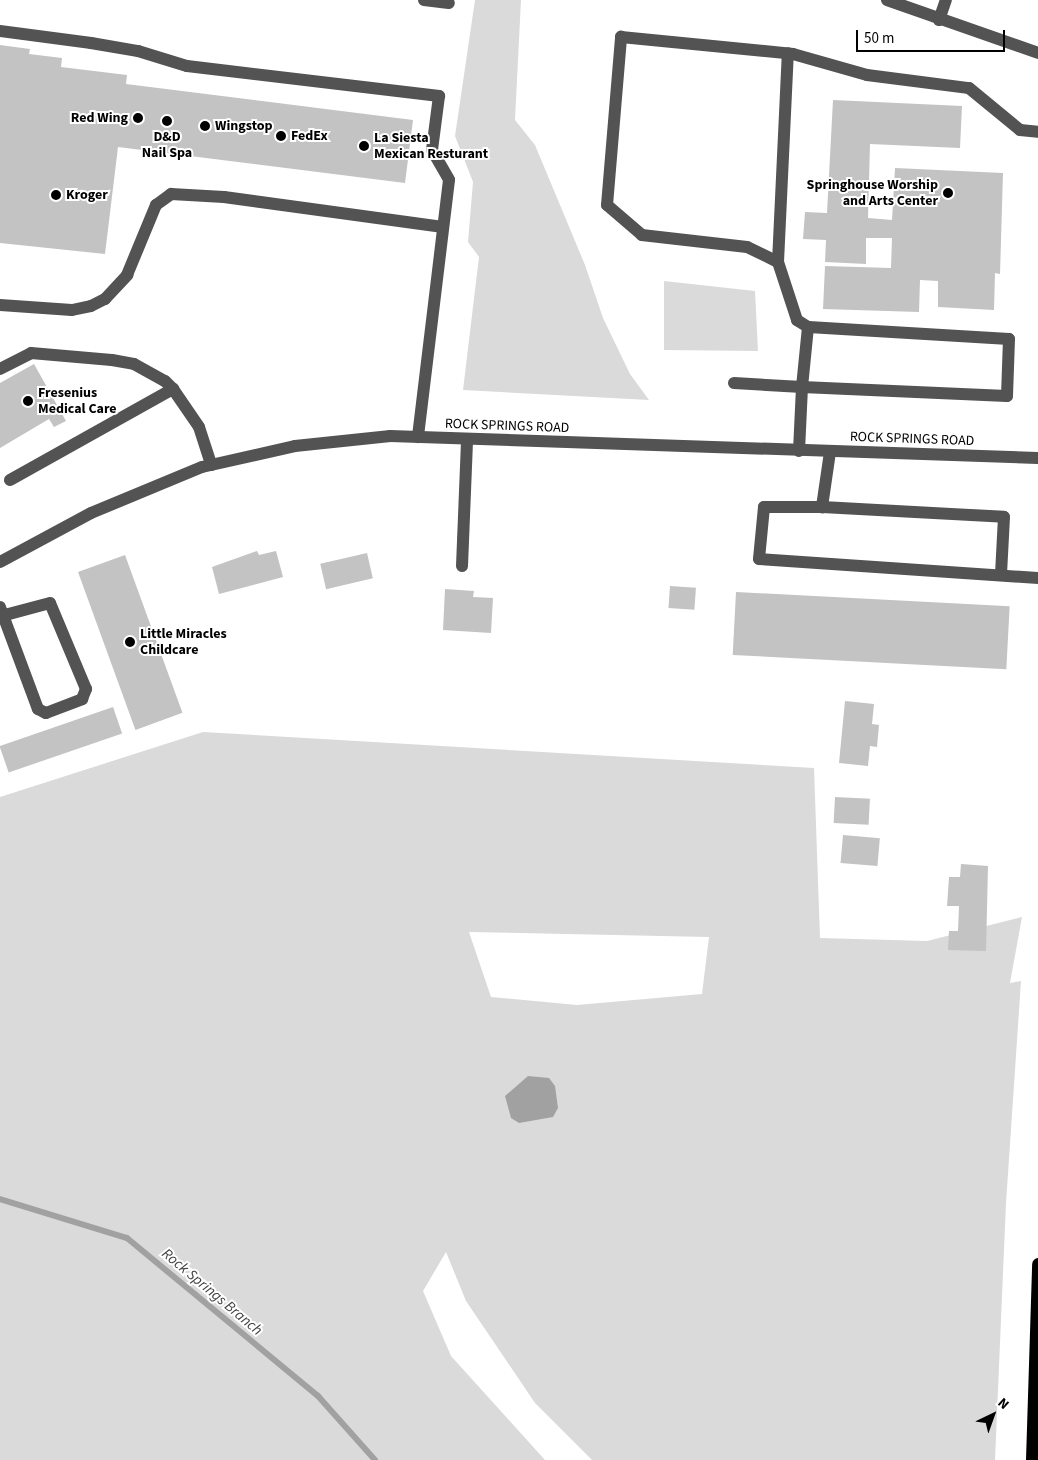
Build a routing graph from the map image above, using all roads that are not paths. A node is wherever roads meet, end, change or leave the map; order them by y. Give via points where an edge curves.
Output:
1 (424, 0) edge
2 (887, 0) edge
3 (946, 0) edge
4 (449, 3) dead end
5 (939, 20) junction
6 (0, 31) edge
7 (788, 53) junction
8 (1038, 53) edge
9 (1038, 132) edge
10 (443, 227) junction
11 (778, 262) junction
12 (0, 305) edge
13 (808, 327) junction
14 (0, 369) edge
15 (734, 383) dead end
16 (802, 387) junction
17 (173, 389) junction
18 (418, 438) junction
19 (467, 440) junction
20 (799, 451) junction
21 (830, 452) junction
22 (1038, 458) edge
23 (211, 465) junction
24 (10, 480) dead end
25 (822, 507) junction
26 (0, 562) edge
27 (462, 566) dead end
28 (1001, 575) junction
29 (1038, 578) edge
30 (2, 611) edge
31 (1038, 1264) edge
32 (1032, 1460) edge

1 - 4 street
2 - 5 street
3 - 5 street
5 - 8 street
6 - 10 street via 119,48 186,66 439,96 432,150 449,180
7 - 9 street via 867,75 969,88 1020,130
7 - 11 street
7 - 11 street via 621,37 607,205 642,235 747,247
10 - 12 street via 224,197 171,194 156,205 127,275 105,299 72,310
10 - 18 street
11 - 13 street via 797,320
13 - 16 street
13 - 16 street via 1009,339 1007,396
14 - 17 street via 31,353 112,360 134,364
15 - 16 street
16 - 20 street
17 - 23 street via 199,427
17 - 24 street
18 - 19 street, ROCK SPRINGS ROAD
18 - 23 street, ROCK SPRINGS ROAD via 390,436 295,446
19 - 20 street, ROCK SPRINGS ROAD
19 - 27 street
20 - 21 street, ROCK SPRINGS ROAD
21 - 22 street, ROCK SPRINGS ROAD
21 - 25 street
23 - 26 street, ROCK SPRINGS ROAD via 90,513
25 - 28 street via 1004,517
25 - 28 street via 764,507 759,559
28 - 29 street
30 - 30 street via 38,709 46,713 82,699 86,689 50,603
31 - 32 main road

